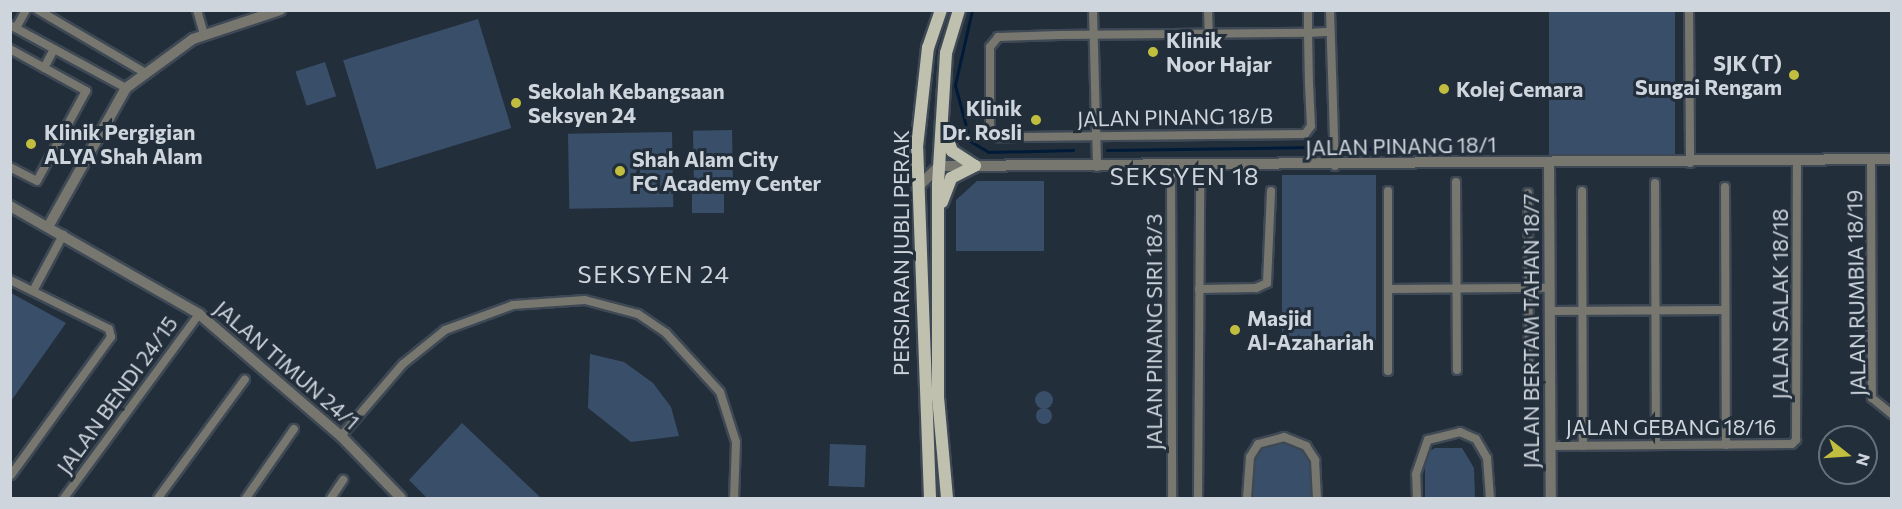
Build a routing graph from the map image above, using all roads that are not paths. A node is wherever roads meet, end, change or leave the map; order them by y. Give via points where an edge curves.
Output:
1 (26, 10) edge
2 (38, 10) edge
3 (197, 10) edge
4 (280, 10) edge
5 (941, 10) edge
6 (959, 10) edge
7 (1093, 10) edge
8 (1208, 10) edge
9 (1308, 10) edge
10 (1330, 10) edge
11 (1689, 10) edge
12 (13, 26) edge
13 (1330, 32) junction
14 (1308, 33) junction
15 (204, 34) junction
16 (1209, 34) junction
17 (1095, 35) junction
18 (54, 49) junction
19 (10, 50) edge
20 (44, 68) junction
21 (147, 74) junction
22 (126, 88) junction
23 (942, 108) junction
24 (1096, 136) junction
25 (1892, 159) edge
26 (1797, 161) junction
27 (1871, 162) junction
28 (1690, 163) junction
29 (1549, 164) junction
30 (10, 166) edge
31 (939, 166) junction
32 (975, 166) junction
33 (1171, 166) junction
34 (1335, 166) junction
35 (1097, 167) junction
36 (1456, 182) dead end
37 (1655, 183) dead end
38 (1200, 184) dead end
39 (919, 186) junction
40 (1725, 187) dead end
41 (1271, 191) dead end
42 (1388, 191) dead end
43 (1582, 191) dead end
44 (1528, 193) dead end
45 (10, 206) edge
46 (938, 223) junction
47 (48, 227) junction
48 (63, 235) junction
49 (10, 280) edge
50 (1457, 288) junction
51 (1529, 288) junction
52 (1550, 288) junction
53 (1199, 289) junction
54 (1388, 289) junction
55 (33, 291) junction
56 (1655, 310) junction
57 (1725, 310) junction
58 (1550, 311) junction
59 (1583, 311) junction
60 (199, 314) junction
61 (1529, 366) dead end
62 (1457, 370) dead end
63 (1388, 371) dead end
64 (244, 379) dead end
65 (1892, 414) edge
66 (294, 429) dead end
67 (341, 436) junction
68 (1792, 444) joint
69 (1726, 445) junction
70 (1551, 446) junction
71 (1583, 446) junction
72 (1656, 446) junction
73 (11, 475) edge
74 (343, 480) dead end
75 (64, 498) edge
76 (158, 498) edge
77 (246, 498) edge
78 (331, 498) edge
79 (401, 498) edge
80 (734, 498) edge
81 (930, 498) edge
82 (947, 498) edge
83 (1172, 498) edge
84 (1198, 498) edge
85 (1247, 498) edge
86 (1317, 498) edge
87 (1417, 498) edge
88 (1490, 498) edge
89 (1551, 498) edge

1 - 12 street
2 - 21 street
3 - 15 street
4 - 15 street
5 - 39 main road, PERSIARAN JUBLI PERAK via 928,48 916,147
6 - 23 main road, PERSIARAN JUBLI PERAK via 946,53
7 - 17 street
8 - 16 street
9 - 14 street
10 - 13 street
11 - 28 street
12 - 18 street
13 - 14 street
13 - 34 street
14 - 16 street
14 - 24 street, JALAN PINANG 18/B via 1311,126 1305,134
15 - 21 street
16 - 17 street
17 - 24 street
17 - 24 street, JALAN PINANG 18/B via 998,37 990,47 988,87 990,130 997,137
18 - 20 street
18 - 22 street
19 - 20 street
20 - 30 street via 86,91 37,181
21 - 22 street
22 - 47 street
23 - 31 main road, PERSIARAN JUBLI PERAK
23 - 32 main road via 952,151
24 - 35 street
25 - 27 street, JALAN PINANG 18/1
26 - 27 street, JALAN PINANG 18/1
26 - 28 street, JALAN PINANG 18/1
26 - 68 street, JALAN SALAK 18/18 via 1798,434
27 - 65 street, JALAN RUMBIA 18/19 via 1872,398
28 - 29 street, JALAN PINANG 18/1
29 - 34 street, JALAN PINANG 18/1
29 - 52 street, JALAN BERTAM TAHAN 18/7
31 - 32 street, JALAN PINANG 18/1
31 - 39 street
31 - 46 main road, PERSIARAN JUBLI PERAK
32 - 35 street, JALAN PINANG 18/1
32 - 46 main road via 948,182
33 - 34 street, JALAN PINANG 18/1
33 - 35 street, JALAN PINANG 18/1
33 - 83 street, JALAN PINANG SIRI 18/3
36 - 50 street
37 - 56 street
38 - 53 street
39 - 81 main road, PERSIARAN JUBLI PERAK via 922,392
40 - 57 street
41 - 53 street via 1270,277 1256,288
42 - 54 street
43 - 59 street
44 - 51 street
45 - 47 street, JALAN TIMUN 24/1
46 - 82 main road, PERSIARAN JUBLI PERAK via 938,398
47 - 48 street, JALAN TIMUN 24/1
48 - 55 street
48 - 60 street, JALAN TIMUN 24/1
49 - 55 street
50 - 51 street
50 - 54 street
50 - 62 street
51 - 52 street
51 - 61 street
52 - 58 street, JALAN BERTAM TAHAN 18/7
53 - 84 street
54 - 63 street
55 - 73 street via 109,329 111,337
56 - 57 street
56 - 59 street
56 - 72 street
57 - 69 street
58 - 59 street
58 - 70 street, JALAN BERTAM TAHAN 18/7
59 - 71 street
60 - 67 street, JALAN TIMUN 24/1
60 - 75 street, JALAN BENDI 24/15
64 - 76 street
66 - 77 street
67 - 79 street, JALAN TIMUN 24/1
67 - 80 street via 403,364 445,330 513,305 585,300 638,314 692,357 720,392 736,442
68 - 69 street, JALAN GEBANG 18/16
69 - 72 street, JALAN GEBANG 18/16
70 - 71 street, JALAN GEBANG 18/16
70 - 89 street, JALAN BERTAM TAHAN 18/7
71 - 72 street, JALAN GEBANG 18/16
74 - 78 street
85 - 86 street via 1250,456 1258,444 1284,437 1306,446 1315,460
87 - 88 street via 1416,474 1428,440 1460,432 1476,439 1487,458

